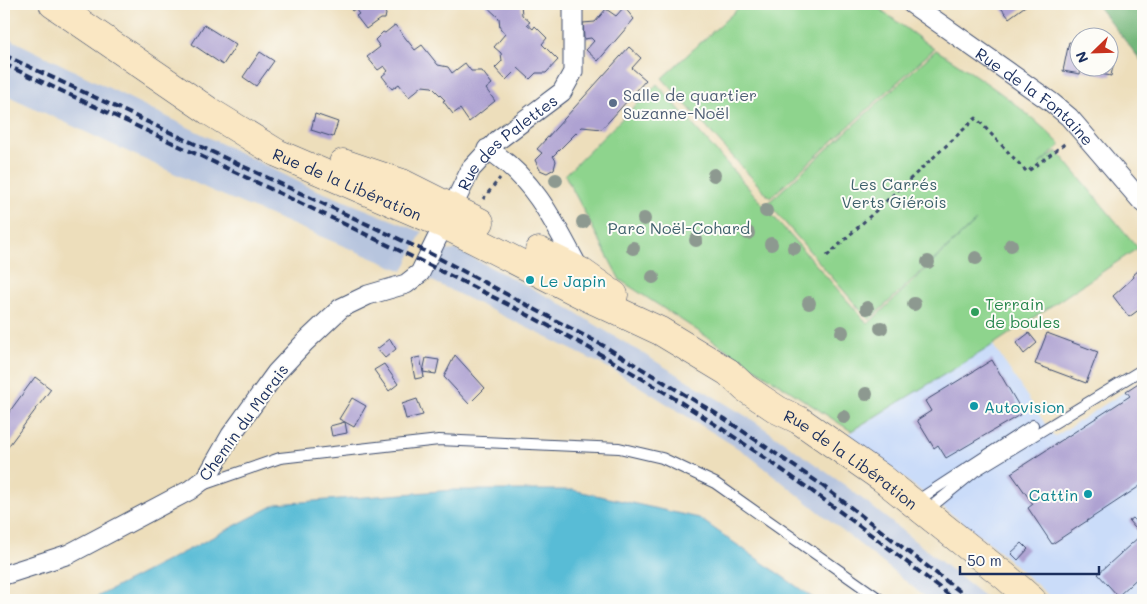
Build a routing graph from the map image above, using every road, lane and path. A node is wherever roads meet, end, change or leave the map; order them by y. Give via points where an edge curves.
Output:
1 (54, 4) edge
2 (73, 4) edge
3 (573, 4) edge
4 (912, 4) edge
5 (1081, 131) junction
6 (487, 149) junction
7 (510, 165) junction
8 (1143, 203) edge
9 (455, 216) junction
10 (827, 256) dead end
11 (580, 271) junction
12 (660, 331) junction
13 (1143, 370) edge
14 (1032, 425) dead end
15 (190, 490) junction
16 (920, 507) junction
17 (4, 575) edge
18 (881, 600) edge
19 (1032, 600) edge

1 - 9 main road, Rue de la Libération via 209,111 277,153
2 - 9 main road, Rue de la Libération via 220,108 274,138 402,183
3 - 6 street, Rue des Palettes via 573,72 562,92
4 - 5 street, Rue de la Fontaine via 1051,102
5 - 8 street, Rue de la Fontaine
5 - 10 path via 1028,172 976,118
6 - 7 street
6 - 9 street, Rue des Palettes via 471,169
7 - 9 path
7 - 11 street via 535,192
9 - 11 main road, Rue de la Libération
9 - 12 main road, Rue de la Libération via 587,297
9 - 15 street, Chemin du Marais via 420,274 406,284 368,295 341,308 305,342 276,373 231,435 207,477
11 - 12 main road, Rue de la Libération
12 - 16 main road, Rue de la Libération via 728,372 778,410 799,420
13 - 16 lane
14 - 16 lane
15 - 17 street, Chemin du Marais via 69,554
15 - 18 lane via 280,458 439,440 619,448 662,458 715,483
16 - 19 main road, Rue de la Libération

